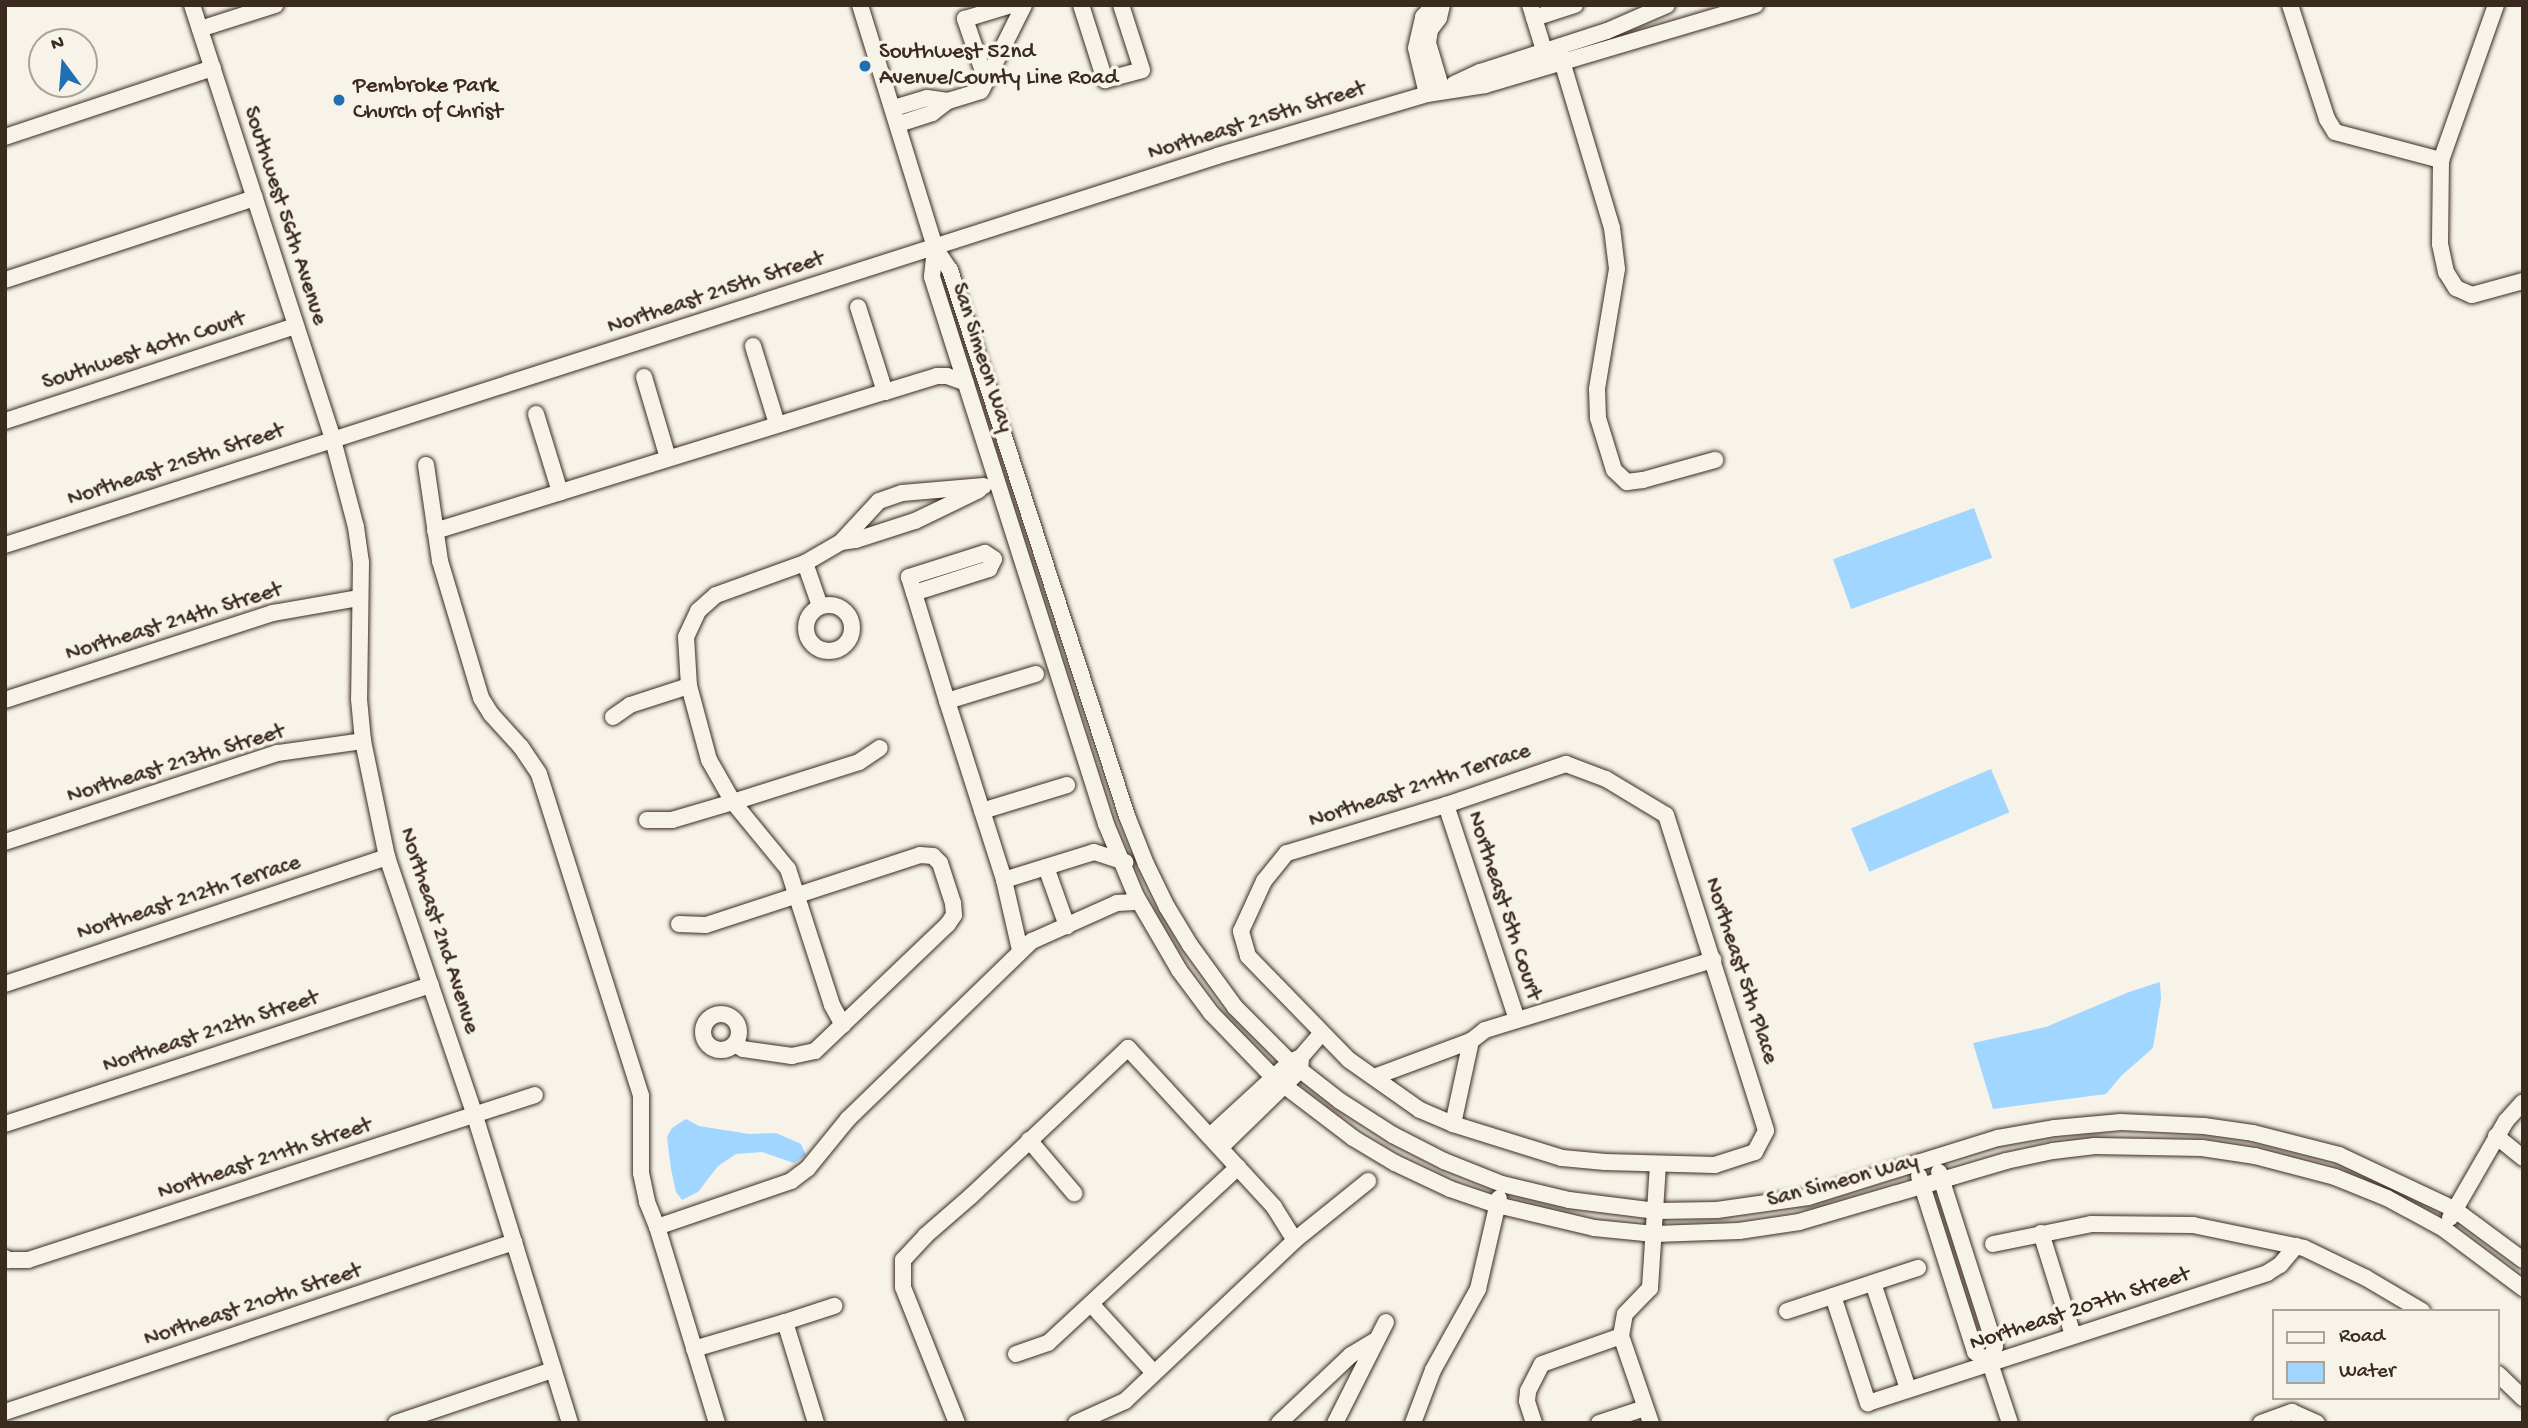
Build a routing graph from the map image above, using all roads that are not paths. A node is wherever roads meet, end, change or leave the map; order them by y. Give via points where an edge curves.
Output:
1 (192, 5) edge
2 (275, 5) edge
3 (860, 5) edge
4 (1011, 5) edge
5 (1024, 5) edge
6 (1082, 5) edge
7 (1121, 5) edge
8 (1434, 5) edge
9 (1442, 5) edge
10 (1574, 5) edge
11 (1667, 5) edge
12 (1755, 5) edge
13 (2290, 5) edge
14 (2496, 5) edge
15 (1532, 11) edge
16 (200, 29) junction
17 (1553, 57) junction
18 (213, 68) junction
19 (986, 80) junction
20 (1435, 92) junction
21 (896, 116) junction
22 (5, 137) edge
23 (2441, 160) junction
24 (255, 198) junction
25 (935, 248) junction
26 (5, 280) edge
27 (2523, 281) edge
28 (858, 307) dead end
29 (296, 326) junction
30 (753, 346) dead end
31 (644, 377) dead end
32 (966, 383) junction
33 (885, 392) junction
34 (536, 414) dead end
35 (5, 421) edge
36 (776, 424) junction
37 (333, 440) junction
38 (668, 458) junction
39 (1715, 460) dead end
40 (426, 464) dead end
41 (1018, 474) junction
42 (990, 483) junction
43 (560, 492) junction
44 (435, 531) junction
45 (841, 542) junction
46 (5, 545) edge
47 (805, 564) junction
48 (914, 593) dead end
49 (359, 598) junction
50 (820, 606) dead end
51 (1036, 674) dead end
52 (689, 686) junction
53 (5, 700) edge
54 (947, 701) junction
55 (613, 717) dead end
56 (363, 741) junction
57 (880, 748) dead end
58 (1566, 764) joint
59 (1066, 785) dead end
60 (733, 802) junction
61 (1446, 805) junction
62 (982, 811) junction
63 (647, 820) dead end
64 (1109, 832) junction
65 (5, 842) edge
66 (1094, 852) junction
67 (1287, 853) joint
68 (387, 857) junction
69 (1120, 859) junction
70 (1046, 867) junction
71 (1145, 872) junction
72 (1004, 880) junction
73 (1131, 885) junction
74 (797, 894) junction
75 (1139, 902) junction
76 (1117, 904) junction
77 (1065, 922) junction
78 (679, 925) dead end
79 (1020, 943) junction
80 (1713, 960) junction
81 (5, 984) edge
82 (431, 985) junction
83 (1517, 1020) junction
84 (842, 1025) junction
85 (1321, 1034) junction
86 (1471, 1041) junction
87 (735, 1044) dead end
88 (1297, 1063) junction
89 (1374, 1077) junction
90 (1279, 1081) junction
91 (535, 1095) dead end
92 (2523, 1102) edge
93 (475, 1116) junction
94 (5, 1124) edge
95 (1453, 1124) junction
96 (2496, 1136) junction
97 (1029, 1140) junction
98 (1216, 1141) junction
99 (1935, 1158) junction
100 (2523, 1158) edge
101 (1915, 1164) junction
102 (1658, 1165) junction
103 (1238, 1167) junction
104 (1941, 1180) junction
105 (1368, 1181) dead end
106 (1502, 1184) junction
107 (1922, 1186) junction
108 (1074, 1193) dead end
109 (1497, 1205) junction
110 (2454, 1209) junction
111 (1656, 1211) junction
112 (657, 1227) junction
113 (2444, 1229) junction
114 (2041, 1233) junction
115 (1655, 1234) junction
116 (1295, 1240) junction
117 (514, 1242) junction
118 (1993, 1244) dead end
119 (2296, 1246) junction
120 (6, 1259) edge
121 (2523, 1260) edge
122 (1918, 1268) dead end
123 (1873, 1283) junction
124 (2523, 1288) edge
125 (1833, 1296) junction
126 (1092, 1305) junction
127 (834, 1306) dead end
128 (2420, 1309) edge
129 (1787, 1311) dead end
130 (785, 1322) junction
131 (1386, 1322) dead end
132 (2073, 1335) junction
133 (1620, 1336) junction
134 (1374, 1341) junction
135 (694, 1349) junction
136 (1016, 1354) dead end
137 (1990, 1363) junction
138 (553, 1370) junction
139 (1154, 1373) junction
140 (2500, 1376) edge
141 (1908, 1390) junction
142 (2523, 1398) edge
143 (5, 1412) edge
144 (1648, 1416) edge
145 (396, 1423) edge
146 (570, 1423) edge
147 (717, 1423) edge
148 (816, 1423) edge
149 (957, 1423) edge
150 (1076, 1423) edge
151 (1279, 1423) edge
152 (1335, 1423) edge
153 (1413, 1423) edge
154 (1534, 1423) edge
155 (1600, 1423) edge
156 (2010, 1423) edge
157 (2261, 1423) edge
158 (2318, 1423) edge

1 - 16 street, Southwest 56th Avenue
2 - 16 street
3 - 21 street
4 - 19 street via 965,19
5 - 19 street
6 - 7 street via 1105,80 1142,70
8 - 20 street via 1423,17 1416,48
9 - 20 street via 1428,44
10 - 15 street
11 - 17 street, Northeast 215th Street
12 - 17 street, Northeast 215th Street
13 - 23 street via 2327,119 2336,132
14 - 23 street
15 - 17 street
16 - 18 street, Southwest 56th Avenue
17 - 20 street, Northeast 215th Street via 1485,85
17 - 39 street via 1612,228 1617,269 1597,389 1598,418 1614,470 1627,482
18 - 22 street
18 - 24 street, Southwest 56th Avenue
19 - 21 street via 981,91 948,101 927,98
20 - 25 street, Northeast 215th Street via 1217,156
21 - 25 street
23 - 27 street via 2440,244 2446,272 2456,288 2472,295
24 - 26 street
24 - 29 street, Southwest 56th Avenue
25 - 32 street, San Simeon Way via 932,277
25 - 37 street, Northeast 215th Street
25 - 41 street, San Simeon Way via 949,267
28 - 33 street
29 - 35 street, Southwest 40th Court
29 - 37 street, Southwest 56th Avenue
30 - 36 street
31 - 38 street
32 - 33 street via 942,376
32 - 42 street, San Simeon Way
33 - 36 street
34 - 43 street
36 - 38 street
37 - 46 street, Northeast 215th Street
37 - 49 street, Northeast 2nd Avenue via 356,527 361,562
38 - 43 street
40 - 44 street
41 - 42 street
41 - 71 street, San Simeon Way
42 - 45 street via 915,521
42 - 45 street via 902,493 879,501
42 - 64 street, San Simeon Way
43 - 44 street
44 - 112 street via 481,698 539,774 641,1096 641,1172
45 - 47 street
47 - 50 street
47 - 52 street via 716,595 698,611 686,637
48 - 54 street
49 - 53 street, Northeast 214th Street via 273,613
49 - 56 street, Northeast 2nd Avenue
51 - 54 street
52 - 55 street via 630,705
52 - 60 street via 709,760
54 - 62 street
56 - 65 street, Northeast 213th Street via 278,753
56 - 68 street, Northeast 2nd Avenue
57 - 60 street via 859,762
58 - 61 street, Northeast 211th Terrace
58 - 80 street, Northeast 5th Place via 1606,779 1666,815
59 - 62 street
60 - 63 street via 672,820
60 - 74 street via 788,869
61 - 67 street, Northeast 211th Terrace
61 - 83 street, Northeast 5th Court
62 - 72 street
64 - 66 street
64 - 69 street, San Simeon Way
66 - 69 street
66 - 70 street
67 - 85 street, Northeast 5th Place via 1264,881 1241,931 1248,956
68 - 81 street, Northeast 212th Terrace
68 - 82 street, Northeast 2nd Avenue
69 - 71 street
69 - 73 street, San Simeon Way
70 - 72 street
70 - 77 street
71 - 73 street
71 - 88 street, San Simeon Way via 1228,996
72 - 79 street
73 - 75 street, San Simeon Way
73 - 76 street
74 - 78 street via 706,925
74 - 84 street
74 - 84 street via 920,855 933,856 940,863 954,915
75 - 76 street
75 - 90 street, San Simeon Way via 1211,1013
76 - 77 street
77 - 79 street
79 - 112 street via 848,1119 808,1168 791,1181
80 - 83 street
80 - 102 street, Northeast 5th Place via 1766,1131 1755,1152 1715,1165
82 - 93 street, Northeast 2nd Avenue
82 - 94 street, Northeast 212th Street
83 - 86 street via 1485,1030
84 - 87 street via 807,1055 743,1049
85 - 88 street
85 - 89 street, Northeast 5th Place
86 - 89 street
86 - 95 street
88 - 90 street
88 - 106 street, San Simeon Way via 1340,1101 1393,1135
89 - 95 street, Northeast 5th Place via 1420,1110
90 - 98 street
90 - 109 street, San Simeon Way via 1326,1120 1395,1163
91 - 93 street, Northeast 211th Street
92 - 96 street
93 - 117 street, Northeast 2nd Avenue
93 - 120 street, Northeast 211th Street via 29,1260
95 - 102 street, Northeast 5th Place via 1562,1157
96 - 100 street
96 - 110 street
97 - 98 street via 1128,1048
97 - 108 street
97 - 149 street via 903,1260 902,1287
98 - 103 street
99 - 101 street, San Simeon Way
99 - 104 street
99 - 110 street, San Simeon Way via 1998,1138 2054,1128 2179,1123 2253,1133 2339,1155
101 - 107 street
101 - 111 street, San Simeon Way via 1808,1197 1717,1210
102 - 111 street
103 - 116 street via 1274,1207
103 - 126 street
104 - 107 street, San Simeon Way
104 - 113 street, San Simeon Way via 2053,1151 2095,1146 2202,1148 2335,1177
104 - 137 street via 1995,1346
105 - 116 street
106 - 109 street
106 - 111 street, San Simeon Way via 1569,1200
107 - 115 street, San Simeon Way via 1799,1222 1739,1231
107 - 137 street via 1975,1352
109 - 115 street, San Simeon Way via 1594,1228
109 - 153 street via 1478,1289 1433,1370
110 - 113 street
110 - 121 street, San Simeon Way
111 - 115 street
112 - 135 street
113 - 124 street, San Simeon Way
114 - 118 street
114 - 119 street via 2091,1224 2193,1225
114 - 132 street
115 - 133 street via 1650,1288 1625,1314
116 - 139 street
117 - 138 street, Northeast 2nd Avenue
117 - 143 street, Northeast 210th Street
119 - 128 street
119 - 132 street, Northeast 207th Street via 2267,1273
122 - 123 street
123 - 125 street
123 - 141 street
125 - 129 street
125 - 141 street, Northeast 207th Street via 1868,1402
126 - 136 street via 1048,1343
126 - 139 street
127 - 130 street
130 - 135 street
130 - 148 street
131 - 134 street
132 - 137 street, Northeast 207th Street
133 - 144 street
133 - 154 street via 1542,1364 1528,1391
134 - 151 street via 1351,1355
134 - 152 street
135 - 147 street
137 - 141 street, Northeast 207th Street
137 - 156 street
138 - 145 street
138 - 146 street, Northeast 2nd Avenue
139 - 150 street via 1125,1402
140 - 142 street
144 - 155 street
157 - 158 street via 2292,1412

